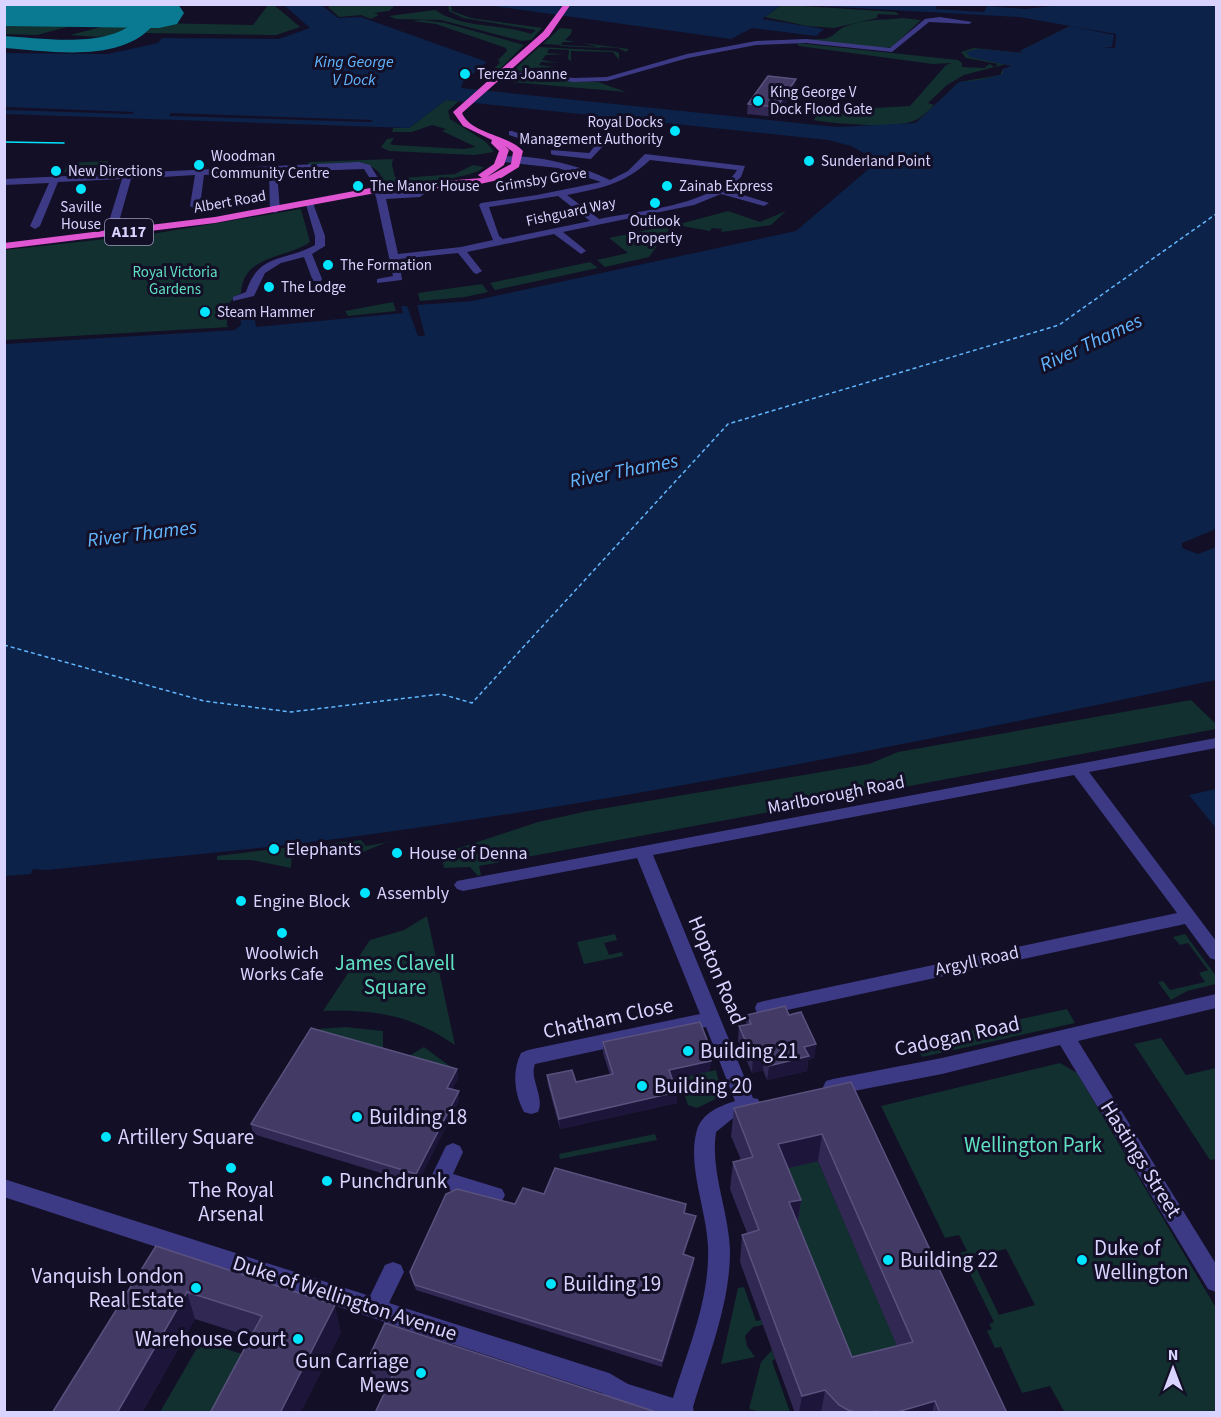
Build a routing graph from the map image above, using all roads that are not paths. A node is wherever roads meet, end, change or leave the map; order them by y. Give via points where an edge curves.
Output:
1 (568, 4) edge
2 (969, 22) dead end
3 (502, 73) junction
4 (561, 129) dead end
5 (512, 133) dead end
6 (497, 140) junction
7 (550, 140) junction
8 (554, 152) dead end
9 (538, 153) dead end
10 (501, 162) junction
11 (517, 163) junction
12 (273, 170) junction
13 (200, 174) junction
14 (127, 177) junction
15 (54, 180) junction
16 (459, 182) junction
17 (4, 183) edge
18 (610, 183) junction
19 (719, 191) junction
20 (380, 192) junction
21 (420, 194) dead end
22 (560, 194) junction
23 (308, 203) junction
24 (764, 203) dead end
25 (195, 206) dead end
26 (275, 210) junction
27 (115, 218) dead end
28 (595, 222) junction
29 (35, 226) dead end
30 (556, 231) junction
31 (501, 242) junction
32 (4, 246) edge
33 (461, 250) junction
34 (581, 251) dead end
35 (307, 253) junction
36 (394, 257) junction
37 (477, 271) dead end
38 (317, 279) dead end
39 (381, 281) dead end
40 (237, 299) dead end
41 (1216, 743) edge
42 (1078, 769) junction
43 (643, 851) junction
44 (463, 885) dead end
45 (1189, 917) junction
46 (1216, 953) edge
47 (1216, 1001) edge
48 (764, 1008) edge
49 (711, 1019) junction
50 (1065, 1037) junction
51 (809, 1092) edge
52 (768, 1102) edge
53 (531, 1106) dead end
54 (747, 1106) junction
55 (453, 1152) dead end
56 (4, 1188) edge
57 (495, 1195) dead end
58 (393, 1272) dead end
59 (1216, 1282) edge
60 (375, 1308) junction
61 (681, 1412) edge

1 - 3 highway via 551,29
2 - 3 street via 927,20 892,50 811,42 756,43 687,56 607,79
3 - 6 highway via 457,112 459,119
4 - 7 street
5 - 7 street
6 - 10 highway via 504,150
6 - 11 highway via 516,148
7 - 8 street via 600,145 591,156
7 - 9 street
10 - 11 street, Fishguard Way
10 - 16 highway, A117 via 487,174
11 - 16 highway, A117 via 495,178
11 - 18 street, Fishguard Way via 591,174
12 - 13 street
12 - 20 street via 363,166
12 - 26 street
13 - 14 street
13 - 25 street
14 - 15 street
14 - 27 street
15 - 17 street
15 - 29 street
16 - 20 highway, Albert Road / A117
18 - 19 street, Fishguard Way via 631,173 646,158 744,167 734,181
18 - 22 street, Grimsby Grove
19 - 24 street
19 - 28 street, Fishguard Way via 694,202
20 - 21 street
20 - 23 highway, Albert Road / A117
20 - 36 street
22 - 28 street
22 - 31 street, Grimsby Grove via 484,205 495,237
23 - 26 highway, Albert Road / A117
23 - 35 street via 321,243
26 - 32 highway, Albert Road / A117 via 167,228
28 - 30 street, Fishguard Way
30 - 31 street, Fishguard Way
30 - 34 street
31 - 33 street, Fishguard Way
33 - 36 street, Fishguard Way
33 - 37 street
35 - 38 street
35 - 40 street via 266,265 253,281 250,294
36 - 39 street via 398,278 395,283
41 - 42 street, Marlborough Road
42 - 43 street, Marlborough Road
42 - 45 street
43 - 44 street, Marlborough Road
43 - 49 street, Hopton Road
45 - 46 street
45 - 48 street, Argyll Road
47 - 50 street, Cadogan Road
49 - 53 street, Chatham Close via 528,1058 523,1070
49 - 54 street, Hopton Road
50 - 51 street, Cadogan Road via 942,1066 856,1093
50 - 59 street, Hastings Street
52 - 54 street
54 - 61 street via 710,1124 704,1146 716,1208 719,1252 714,1293
55 - 57 street via 440,1179
56 - 60 street, Duke of Wellington Avenue
58 - 60 street
60 - 61 street, Duke of Wellington Avenue via 609,1384 622,1393

